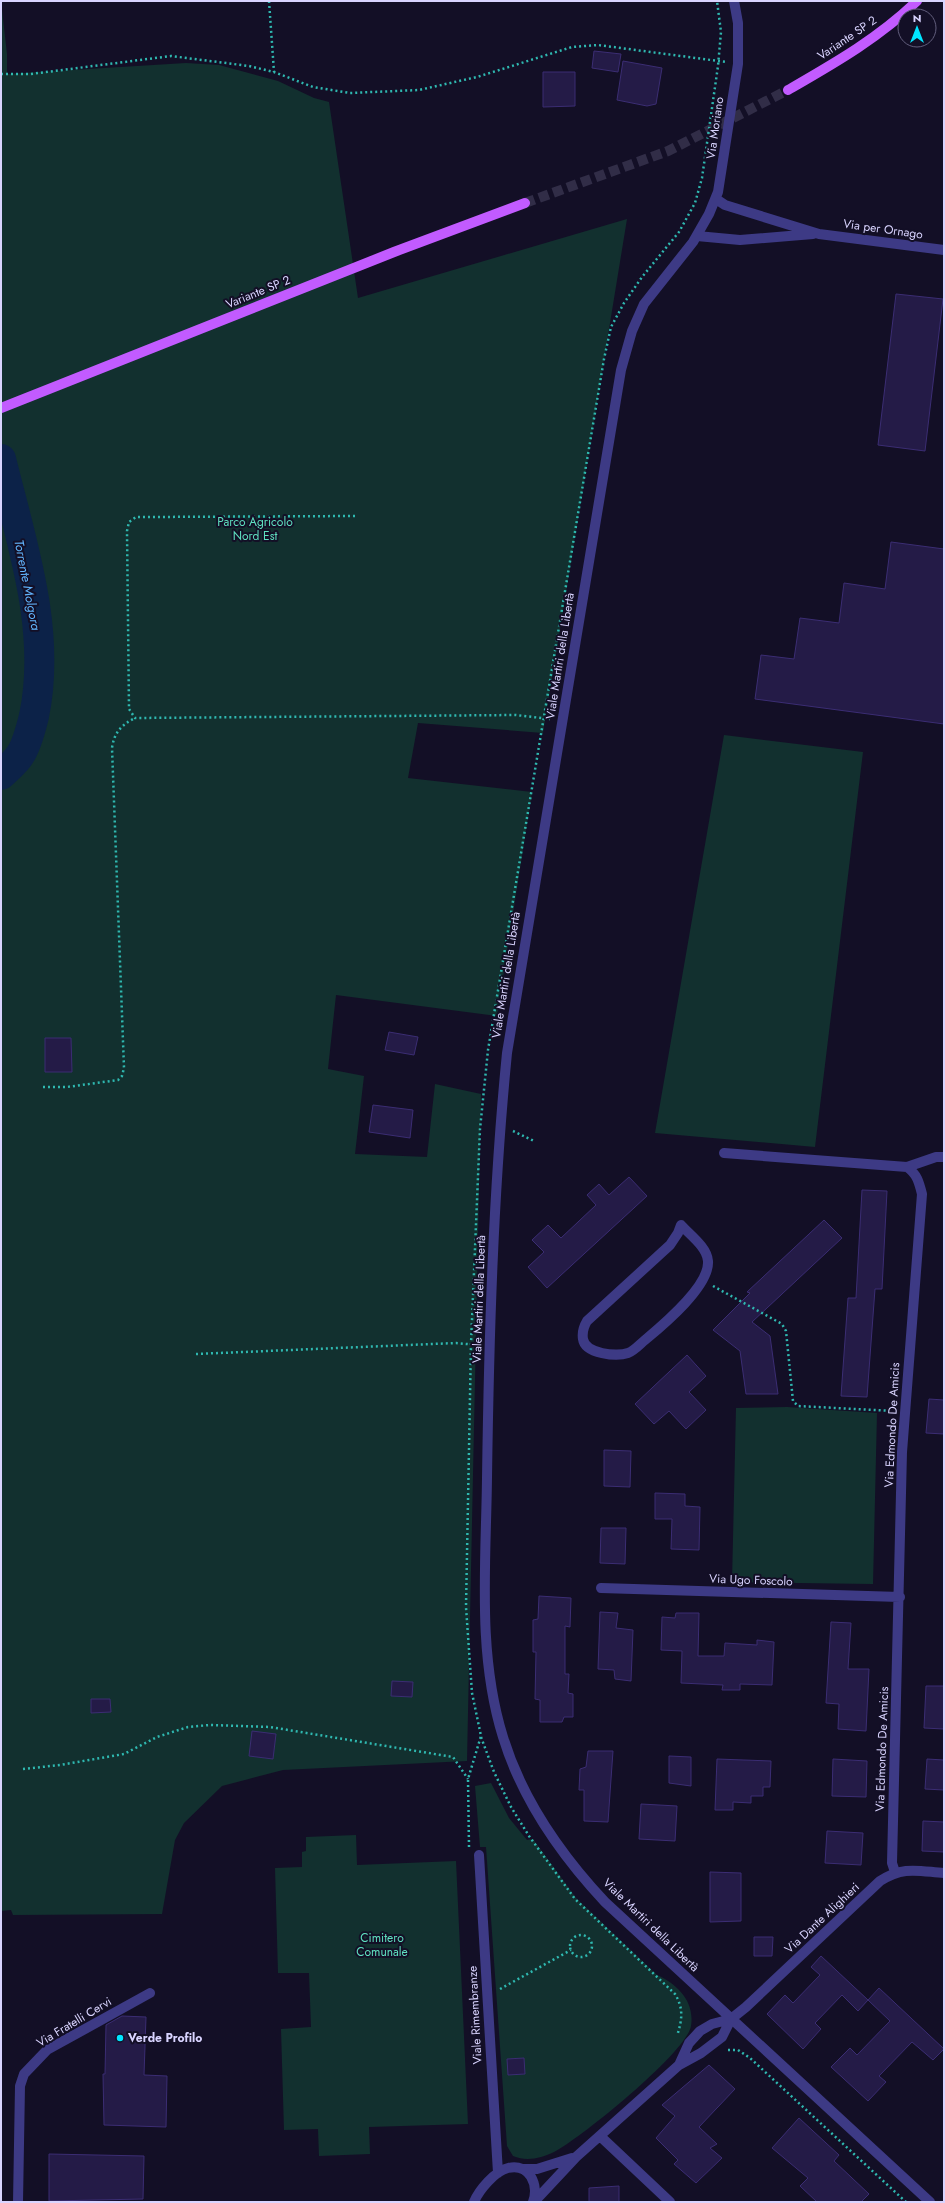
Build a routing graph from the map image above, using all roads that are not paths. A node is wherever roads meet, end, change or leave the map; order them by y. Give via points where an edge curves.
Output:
1 (734, 1) edge
2 (917, 1) edge
3 (788, 90) tunnel mouth
4 (716, 199) junction
5 (525, 203) tunnel mouth
6 (819, 234) junction
7 (697, 236) junction
8 (944, 250) edge
9 (686, 252) joint
10 (1, 408) edge
11 (724, 1153) dead end
12 (944, 1157) edge
13 (907, 1166) junction
14 (702, 1280) joint
15 (601, 1588) dead end
16 (900, 1597) junction
17 (479, 1855) dead end
18 (895, 1872) junction
19 (944, 1873) edge
20 (150, 1993) dead end
21 (731, 2019) junction
22 (678, 2065) junction
23 (600, 2136) junction
24 (576, 2157) junction
25 (522, 2169) junction
26 (498, 2173) junction
27 (473, 2200) edge
28 (18, 2202) edge
29 (533, 2202) edge
30 (670, 2202) edge
31 (930, 2202) edge

1 - 4 street, Via Moriano via 738,23 738,64 722,176
2 - 3 main road, Variante SP 2 via 832,66
4 - 6 street, Via per Ornago via 725,205
4 - 7 street, Via Moriano
5 - 10 main road, Variante SP 2 via 394,252
6 - 7 street, Via per Ornago via 740,240
6 - 8 street, Via per Ornago
7 - 9 street, Via Moriano
9 - 21 street, Viale Martiri della Libertà via 644,304 624,357 509,1038 499,1125 489,1346 486,1631 487,1663 507,1749 517,1776 536,1810 594,1890
11 - 13 street
12 - 13 street
13 - 16 street, Via Edmondo De Amicis via 915,1172 922,1194 902,1452
14 - 14 street via 708,1269 708,1259 681,1225 670,1245 587,1321 583,1339 586,1345 611,1355 629,1353 677,1313
15 - 16 street, Via Ugo Foscolo
16 - 18 street, Via Edmondo De Amicis via 892,1863
17 - 26 street, Viale Rimembranze
18 - 19 street
18 - 21 street, Via Dante Alighieri via 880,1881
20 - 28 street, Via Fratelli Cervi via 47,2050 24,2074 20,2086
21 - 22 street via 722,2037 701,2054
21 - 22 street via 712,2024 700,2031 689,2043
21 - 31 street, Viale Martiri della Libertà
22 - 23 street
23 - 24 street
23 - 30 street
24 - 25 street via 553,2166 534,2170
24 - 29 street
25 - 26 street via 509,2168
25 - 29 street via 531,2176 535,2184
26 - 27 street

